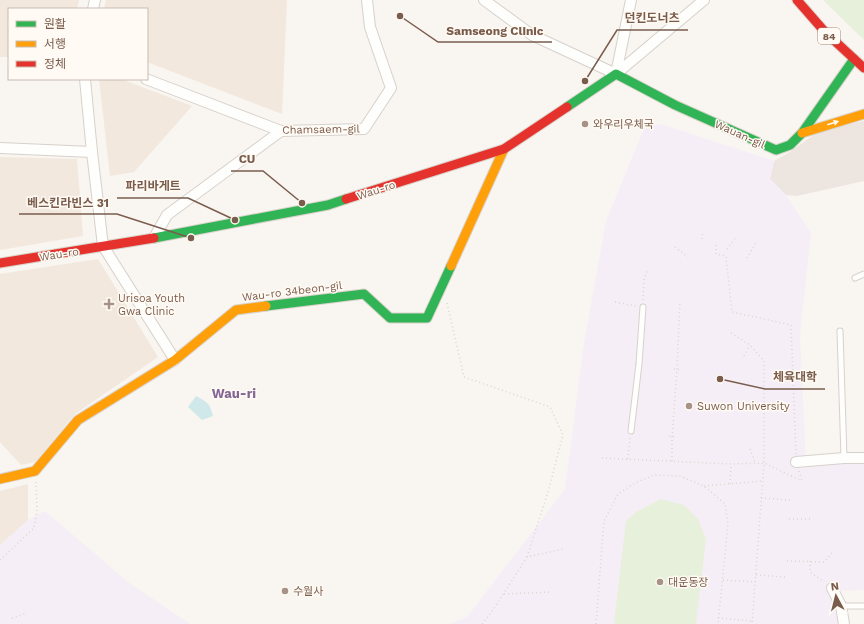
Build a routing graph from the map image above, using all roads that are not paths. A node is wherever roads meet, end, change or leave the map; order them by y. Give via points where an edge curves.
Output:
1 (367, 0) edge
2 (484, 0) edge
3 (631, 0) edge
4 (704, 0) edge
5 (797, 0) edge
6 (854, 59) junction
7 (864, 68) edge
8 (616, 74) junction
9 (86, 80) edge
10 (148, 80) edge
11 (864, 114) edge
12 (281, 131) junction
13 (802, 133) junction
14 (0, 148) edge
15 (504, 149) junction
16 (92, 152) junction
17 (154, 238) junction
18 (103, 246) junction
19 (0, 263) edge
20 (864, 274) edge
21 (855, 278) dead end
22 (643, 307) road end
23 (840, 331) dead end
24 (175, 360) junction
25 (631, 431) road end
26 (844, 458) junction
27 (864, 458) edge
28 (796, 462) road end
29 (0, 479) edge
30 (832, 588) road end
31 (841, 606) junction
32 (864, 606) edge
33 (844, 624) edge

1 - 12 street, Chamsaem-gil via 370,26 391,88 364,129
2 - 8 street, Wauan-gil via 532,35
3 - 8 street
4 - 8 street, Wau-ro
5 - 6 street, 84 via 825,32
6 - 7 street, 84
6 - 13 street, Wauan-gil
8 - 13 street, Wauan-gil via 675,105 776,150 790,145
8 - 15 street, Wau-ro
9 - 16 street
10 - 12 street, Chamsaem-gil
13 -> 11 street
12 - 17 street via 167,215
14 - 16 street
15 - 17 street, Wau-ro via 328,205
15 - 24 street, Wau-ro 34beon-gil via 426,318 390,318 364,294 236,310
16 - 18 street
17 - 18 street, Wau-ro
18 - 19 street, Wau-ro
18 - 24 street
20 - 21 lane
22 - 25 lane
23 - 26 lane
24 - 29 street, Wau-ro 34beon-gil via 78,420 35,471
26 - 27 street
26 - 28 street
30 - 31 street
31 - 32 lane
31 - 33 street

